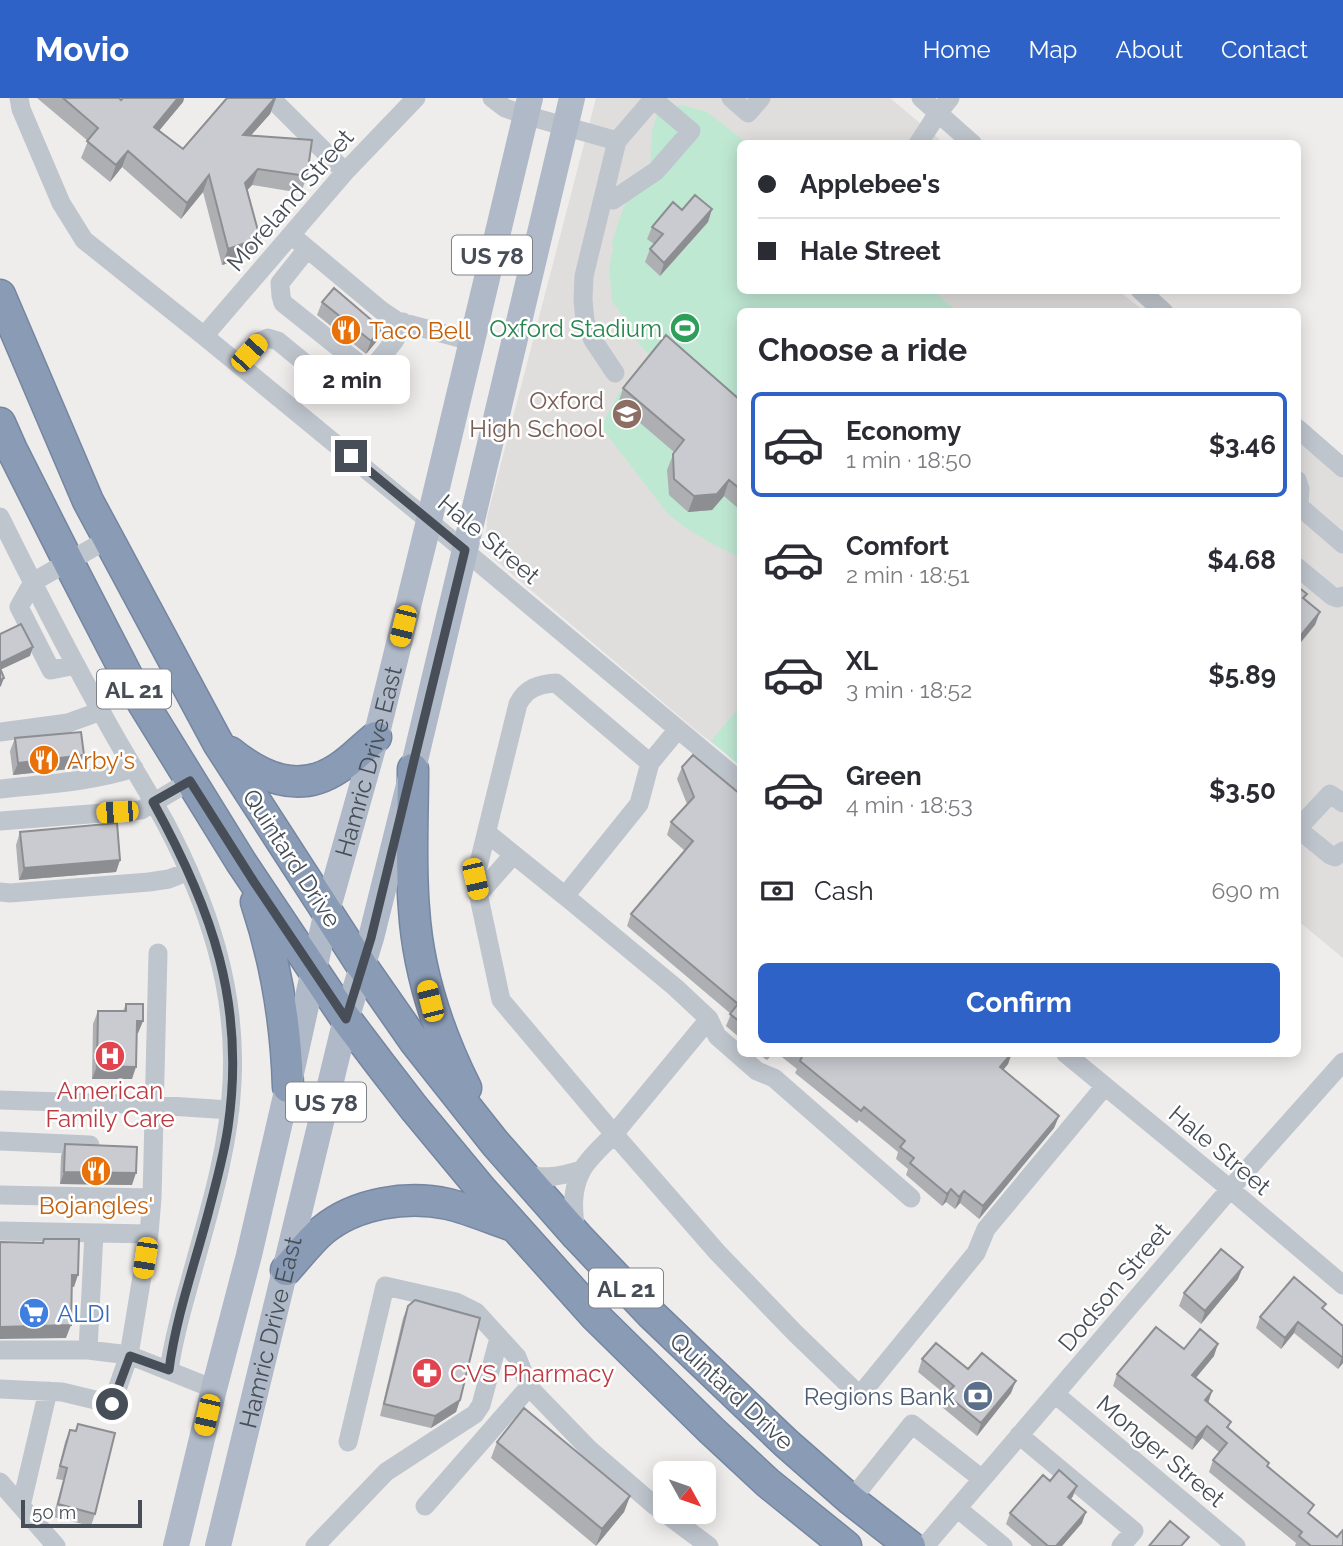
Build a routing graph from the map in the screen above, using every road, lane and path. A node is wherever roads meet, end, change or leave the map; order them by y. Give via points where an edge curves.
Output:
1 (19, 98) edge
2 (271, 98) edge
3 (416, 98) edge
4 (492, 98) edge
5 (572, 98) edge
6 (731, 98) edge
7 (761, 98) edge
8 (921, 98) edge
9 (653, 99) edge
10 (944, 105) edge
11 (527, 107) edge
12 (565, 127) junction
13 (921, 140) edge
14 (970, 140) edge
15 (617, 141) junction
16 (345, 172) junction
17 (604, 198) junction
18 (291, 235) junction
19 (307, 249) junction
20 (1144, 294) edge
21 (0, 295) edge
22 (1160, 308) edge
23 (403, 322) junction
24 (204, 335) junction
25 (471, 341) junction
26 (239, 364) junction
27 (367, 370) junction
28 (615, 373) dead end
29 (0, 426) edge
30 (1301, 431) edge
31 (1340, 459) edge
32 (1301, 509) edge
33 (0, 517) edge
34 (429, 521) junction
35 (108, 539) junction
36 (1343, 544) edge
37 (465, 550) junction
38 (69, 563) junction
39 (1301, 570) edge
40 (33, 582) junction
41 (1343, 596) edge
42 (102, 711) junction
43 (678, 729) junction
44 (0, 732) edge
45 (376, 737) junction
46 (218, 743) junction
47 (650, 763) junction
48 (134, 768) junction
49 (413, 769) junction
50 (737, 778) edge
51 (190, 781) junction
52 (0, 789) edge
53 (153, 802) junction
54 (1343, 803) edge
55 (0, 821) edge
56 (487, 833) junction
57 (1343, 851) edge
58 (513, 855) junction
59 (242, 862) junction
60 (188, 871) junction
61 (0, 892) edge
62 (478, 895) junction
63 (565, 896) junction
64 (327, 911) junction
65 (158, 953) dead end
66 (362, 966) junction
67 (314, 971) junction
68 (346, 1019) junction
69 (709, 1019) junction
70 (737, 1053) edge
71 (741, 1057) edge
72 (1070, 1057) edge
73 (1343, 1062) edge
74 (1105, 1086) junction
75 (288, 1087) junction
76 (0, 1100) edge
77 (154, 1105) junction
78 (230, 1110) junction
79 (614, 1134) junction
80 (0, 1141) edge
81 (111, 1146) edge
82 (581, 1171) junction
83 (521, 1172) junction
84 (1230, 1189) junction
85 (0, 1195) edge
86 (152, 1198) junction
87 (911, 1198) dead end
88 (515, 1227) junction
89 (0, 1231) edge
90 (94, 1233) junction
91 (149, 1234) junction
92 (577, 1236) junction
93 (286, 1270) junction
94 (1343, 1285) edge
95 (499, 1338) junction
96 (0, 1350) edge
97 (88, 1350) junction
98 (130, 1356) junction
99 (169, 1370) junction
100 (529, 1387) junction
101 (214, 1389) junction
102 (48, 1391) junction
103 (1, 1393) edge
104 (1055, 1394) junction
105 (1019, 1435) junction
106 (348, 1442) dead end
107 (982, 1479) junction
108 (0, 1482) edge
109 (851, 1500) junction
110 (21, 1506) junction
111 (425, 1506) dead end
112 (957, 1508) junction
113 (56, 1546) edge
114 (176, 1546) edge
115 (218, 1546) edge
116 (315, 1546) edge
117 (709, 1546) edge
118 (846, 1546) edge
119 (910, 1546) edge
120 (925, 1546) edge
121 (1003, 1546) edge
122 (1121, 1546) edge
123 (1236, 1546) edge

1 - 24 street, Hale Street via 61,203 84,240
2 - 16 street
3 - 16 street, Moreland Street
4 - 11 street via 505,108
5 - 12 main road, Hamric Drive East / US 78
6 - 7 street via 748,113
8 - 10 street
9 - 15 street
9 - 17 street via 691,131 656,171 613,201
10 - 13 street
10 - 14 street
11 - 12 street
11 - 25 main road, Hamric Drive East / US 78
12 - 15 street
12 - 37 main road, Hamric Drive East / US 78
15 - 17 street
16 - 18 street, Moreland Street
17 - 28 street via 584,276 583,299 593,340
18 - 19 street
18 - 24 street, Moreland Street
19 - 23 street via 382,311
19 - 27 street via 280,284 284,303
20 - 22 street
21 - 35 highway, Quintard Drive / AL 21
23 - 25 street
23 - 27 street via 396,340
24 - 26 street, Hale Street
25 - 34 main road, Hamric Drive East / US 78
26 - 27 street via 268,338 328,382 337,384
26 - 34 street, Hale Street
29 - 38 highway, Quintard Drive / AL 21
30 - 31 street
32 - 36 street
33 - 40 street
34 - 37 street, Hale Street
34 - 45 main road, Hamric Drive East / US 78
35 - 38 street
35 - 46 highway, Quintard Drive / AL 21
37 - 43 street, Hale Street
37 - 49 main road, Hamric Drive East / US 78
38 - 40 street
38 - 51 highway, Quintard Drive / AL 21 via 133,687
39 - 41 street via 1332,596
40 - 42 street via 19,607 51,670 76,665
42 - 44 street via 68,723
42 - 48 street
43 - 47 street
43 - 50 street, Hale Street
45 - 46 highway via 337,770 298,782 261,774
45 - 64 main road, Hamric Drive East / US 78
46 - 64 highway, Quintard Drive / AL 21
47 - 56 street via 556,683 537,685 518,704
47 - 63 street via 639,804
48 - 52 street
48 - 53 street
49 - 66 main road, Hamric Drive East / US 78
49 - 83 highway via 414,910 430,1001 467,1089
51 - 53 street
51 - 59 highway, Quintard Drive / AL 21
53 - 55 street via 141,810
53 - 60 street
54 - 57 street via 1330,794 1301,828 1330,855
56 - 58 street
56 - 62 street via 475,879
58 - 62 street
58 - 63 street
59 - 67 highway, Quintard Drive / AL 21
59 - 75 highway via 275,970
60 - 61 street via 149,882
60 - 78 street via 216,944 226,988 233,1053
62 - 79 street via 501,1000
63 - 69 street
64 - 66 highway, Quintard Drive / AL 21
64 - 67 main road, Hamric Drive East / US 78
65 - 77 street
66 - 68 main road, Hamric Drive East / US 78
66 - 83 highway, Quintard Drive / AL 21 via 442,1078
67 - 68 highway, Quintard Drive / AL 21
67 - 75 main road, Hamric Drive East / US 78
68 - 88 highway, Quintard Drive / AL 21
68 - 93 main road, Hamric Drive East / US 78
69 - 70 street via 717,1036
69 - 79 street
71 - 87 street via 757,1071 774,1077
72 - 74 street, Hale Street
73 - 84 street, Dodson Street
74 - 79 street via 986,1228 976,1253 865,1389 858,1391 717,1252
74 - 84 street, Hale Street
75 - 101 main road, Hamric Drive East / US 78
76 - 77 street
77 - 78 street
77 - 86 street via 146,1148
78 - 99 street
79 - 82 street
80 - 81 street
82 - 83 street via 543,1178
82 - 92 street via 573,1212
83 - 92 highway, Quintard Drive / AL 21
84 - 94 street, Hale Street
84 - 104 street, Dodson Street
85 - 86 street
86 - 91 street
88 - 93 highway via 447,1204 391,1202 356,1212 323,1230
88 - 118 highway, Quintard Drive / AL 21 via 594,1316 712,1431
89 - 90 street
90 - 91 street
90 - 97 street
91 - 98 street
92 - 109 highway, Quintard Drive / AL 21 via 695,1357
93 - 115 main road, Hamric Drive East / US 78
95 - 100 street via 517,1357
95 - 106 street via 476,1312 456,1302 385,1286
95 - 116 street via 475,1414 386,1472
96 - 97 street
97 - 98 street
98 - 99 street
98 - 102 street via 112,1404
99 - 101 street
100 - 111 street
100 - 117 street via 590,1450
101 - 114 main road, Hamric Drive East / US 78
102 - 103 street
102 - 110 street
104 - 105 street, Dodson Street
104 - 123 street, Monger Street
105 - 107 street, Dodson Street
105 - 122 street via 1134,1531
107 - 109 street via 912,1424
107 - 112 street, Dodson Street
108 - 110 street
109 - 119 highway, Quintard Drive / AL 21
110 - 113 street
112 - 120 street, Dodson Street
112 - 121 street

